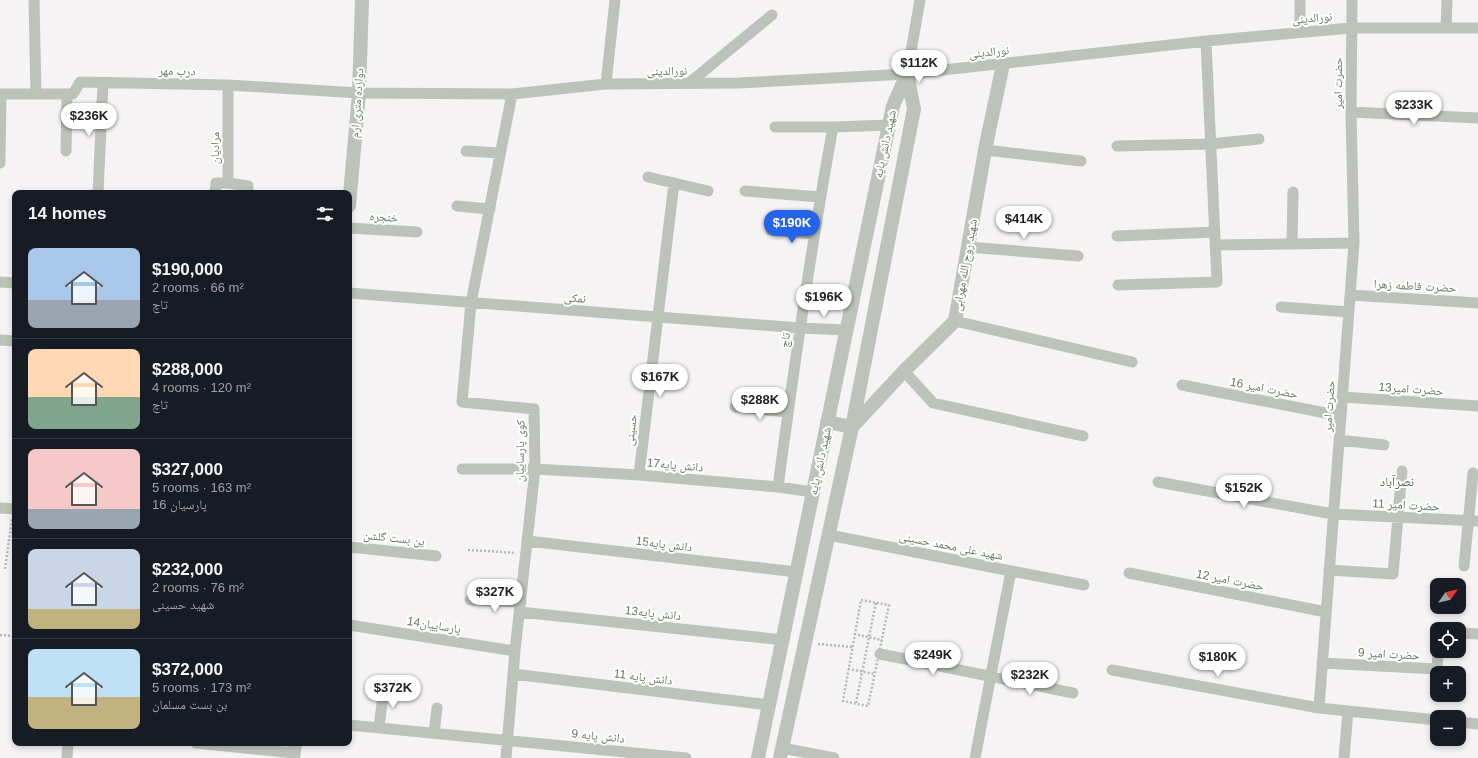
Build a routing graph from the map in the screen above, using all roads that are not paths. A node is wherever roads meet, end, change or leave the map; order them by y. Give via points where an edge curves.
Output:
1 (34, 0) edge
2 (362, 0) edge
3 (615, 0) edge
4 (920, 0) edge
5 (1300, 0) edge
6 (1352, 0) edge
7 (1447, 0) edge
8 (772, 14) dead end
9 (1446, 27) junction
10 (1351, 28) junction
11 (1478, 28) edge
12 (1300, 32) junction
13 (1206, 41) junction
14 (1003, 64) junction
15 (907, 74) junction
16 (103, 83) junction
17 (689, 83) junction
18 (606, 84) junction
19 (228, 86) junction
20 (359, 93) junction
21 (0, 94) edge
22 (36, 94) junction
23 (67, 94) junction
24 (512, 94) junction
25 (1351, 112) junction
26 (1478, 118) edge
27 (889, 125) junction
28 (775, 127) dead end
29 (833, 127) junction
30 (1259, 139) dead end
31 (1211, 144) junction
32 (1117, 146) dead end
33 (985, 150) junction
34 (66, 151) dead end
35 (466, 151) dead end
36 (500, 153) junction
37 (1081, 161) dead end
38 (0, 163) edge
39 (648, 177) dead end
40 (228, 183) junction
41 (674, 183) junction
42 (98, 190) edge
43 (215, 190) edge
44 (248, 190) edge
45 (350, 190) edge
46 (708, 191) dead end
47 (745, 191) dead end
48 (1293, 192) dead end
49 (820, 197) junction
50 (457, 206) dead end
51 (490, 209) junction
52 (352, 228) edge
53 (771, 230) dead end
54 (417, 232) dead end
55 (1214, 232) junction
56 (814, 234) junction
57 (1117, 236) dead end
58 (1354, 243) junction
59 (1292, 244) junction
60 (1215, 245) junction
61 (968, 247) junction
62 (1078, 256) dead end
63 (0, 282) edge
64 (12, 283) edge
65 (1118, 285) dead end
66 (352, 293) edge
67 (1350, 295) junction
68 (1478, 302) edge
69 (471, 303) junction
70 (1281, 307) dead end
71 (1349, 312) junction
72 (658, 317) junction
73 (954, 321) junction
74 (800, 328) junction
75 (846, 330) junction
76 (0, 340) edge
77 (12, 341) edge
78 (1132, 362) dead end
79 (904, 371) junction
80 (1182, 385) dead end
81 (1342, 397) junction
82 (1478, 406) edge
83 (735, 407) dead end
84 (788, 412) junction
85 (1341, 416) junction
86 (828, 422) junction
87 (852, 427) junction
88 (1083, 436) dead end
89 (1339, 440) junction
90 (1384, 445) dead end
91 (462, 469) dead end
92 (535, 469) junction
93 (1402, 471) dead end
94 (1473, 473) dead end
95 (639, 475) junction
96 (1158, 482) dead end
97 (778, 487) junction
98 (813, 492) junction
99 (0, 508) edge
100 (12, 509) edge
101 (1334, 514) junction
102 (1398, 517) junction
103 (1473, 521) edge
104 (829, 535) junction
105 (528, 542) junction
106 (352, 547) edge
107 (436, 556) dead end
108 (1464, 566) dead end
109 (1329, 570) junction
110 (1011, 571) junction
111 (797, 572) junction
112 (1129, 573) dead end
113 (1084, 585) dead end
114 (470, 600) dead end
115 (520, 607) junction
116 (1326, 612) junction
117 (352, 625) edge
118 (1466, 633) edge
119 (1478, 634) edge
120 (784, 640) junction
121 (516, 650) junction
122 (880, 654) road end
123 (1438, 658) edge
124 (1322, 663) junction
125 (1112, 670) dead end
126 (513, 674) junction
127 (991, 676) junction
128 (384, 689) dead end
129 (1074, 693) dead end
130 (769, 705) junction
131 (437, 708) dead end
132 (1319, 708) junction
133 (1348, 711) junction
134 (1430, 719) edge
135 (1466, 723) edge
136 (1478, 724) edge
137 (352, 725) edge
138 (379, 727) junction
139 (434, 733) junction
140 (508, 740) junction
141 (68, 746) edge
142 (233, 746) edge
143 (294, 751) edge
144 (781, 753) edge
145 (67, 758) edge
146 (506, 758) edge
147 (686, 758) edge
148 (758, 758) edge
149 (834, 758) edge
150 (975, 758) edge
151 (1344, 758) edge

1 - 22 street
2 - 20 street, دوازده متری ارم
3 - 18 street
4 - 15 street
5 - 12 street
6 - 10 street, حضرت امیر
7 - 9 street
8 - 17 street
9 - 10 street, نورالدینی
9 - 11 street, نورالدینی
10 - 12 street, نورالدینی
10 - 25 street, حضرت امیر
12 - 13 street, نورالدینی
13 - 14 street, نورالدینی
13 - 31 street
14 - 15 street, نورالدینی
14 - 33 street, شهید روح الله مهرابی
15 - 17 street, نورالدینی via 739,83
15 - 27 street, شهید دانش پایه via 893,106
15 - 87 street, شهید دانش پایه via 914,109
16 - 19 street, درب مهر
16 - 23 street, درب مهر via 80,82 73,94
16 - 42 street
17 - 18 street, نورالدینی
18 - 24 street, نورالدینی
19 - 20 street, درب مهر
19 - 40 street, مرادیان
20 - 24 street, نورالدینی
20 - 45 street, دوازده متری ارم
21 - 22 street
21 - 38 street
22 - 23 street
23 - 34 street
24 - 36 street, کوی پارساییان
25 - 26 street
25 - 58 street, حضرت امیر
27 - 29 street
27 - 75 street, شهید دانش پایه
28 - 29 street
29 - 49 street, تاچ
30 - 31 street
31 - 32 street
31 - 55 street
33 - 37 street
33 - 61 street, شهید روح الله مهرابی
35 - 36 street
36 - 51 street, کوی پارساییان
39 - 41 street
40 - 43 street via 216,183
40 - 44 street via 248,186
41 - 46 street
41 - 72 street, حسینی
47 - 49 street
48 - 59 street
49 - 56 street, تاچ
50 - 51 street
51 - 69 street, کوی پارساییان
52 - 54 street, خنجره
53 - 56 street
55 - 57 street
55 - 60 street
56 - 74 street, تاچ
58 - 59 street
58 - 67 street, حضرت امیر
59 - 60 street
60 - 65 street via 1217,282
61 - 62 street
61 - 73 street, شهید روح الله مهرابی
63 - 64 street
66 - 69 street, نمکی
67 - 68 street, حضرت فاطمه زهرا
67 - 71 street, حضرت امیر
69 - 72 street, نمکی
69 - 92 street, کوی پارساییان via 462,402 534,409
70 - 71 street
71 - 81 street, حضرت امیر
72 - 74 street, نمکی
72 - 95 street, حسینی
73 - 78 street
73 - 79 street, شهید روح الله مهرابی
74 - 75 street, نمکی
74 - 84 street, تاچ
75 - 86 street, شهید دانش پایه
76 - 77 street
79 - 87 street, شهید روح الله مهرابی
79 - 88 street via 933,403
80 - 85 street, حضرت امیر 16
81 - 82 street, حضرت امیر13
81 - 85 street, حضرت امیر
83 - 84 street
84 - 97 street, تاچ
85 - 89 street, حضرت امیر
86 - 87 street
86 - 98 street, شهید دانش پایه
87 - 104 street, شهید دانش پایه
89 - 90 street
89 - 101 street, حضرت امیر
91 - 92 street, دانش پایه17
92 - 95 street, دانش پایه17
92 - 105 street, کوی پارساییان
93 - 102 street
94 - 103 street
95 - 97 street, دانش پایه17
96 - 101 street, حضرت امیر 11
97 - 98 street, دانش پایه17
98 - 111 street, شهید دانش پایه
99 - 100 street
101 - 102 street, حضرت امیر 11
101 - 109 street, حضرت امیر
102 - 103 street, حضرت امیر 11
102 - 109 street via 1393,574
103 - 108 street
104 - 110 street, شهید علی محمد حسینی
104 - 144 street, شهید دانش پایه
105 - 111 street, دانش پایه15
105 - 115 street, کوی پارساییان
106 - 107 street, ین بست گلشن
109 - 116 street, حضرت امیر
110 - 113 street
110 - 127 street, شهید علی محمد حسینی
111 - 120 street, شهید دانش پایه
112 - 116 street, حضرت امیر 12
114 - 115 street, دانش پایه13
115 - 120 street, دانش پایه13
115 - 121 street, کوی پارساییان
116 - 124 street, حضرت امیر
117 - 121 street, پارساییان14
118 - 119 street
120 - 130 street, شهید دانش پایه
121 - 126 street, کوی پارساییان
122 - 127 street
123 - 124 street, حضرت امیر 9 via 1437,669
124 - 132 street, حضرت امیر
125 - 132 street
126 - 130 street, دانش پایه 11
126 - 140 street, کوی پارساییان
127 - 129 street
127 - 150 street, شهید علی محمد حسینی
128 - 138 street
130 - 148 street, شهید دانش پایه
131 - 139 street
132 - 133 street
133 - 134 street
133 - 151 street
135 - 136 street
137 - 138 street, دانش پایه 9
138 - 139 street, دانش پایه 9
139 - 140 street, دانش پایه 9
140 - 146 street, کوی پارساییان
140 - 147 street, دانش پایه 9
141 - 145 street
142 - 143 street
144 - 149 street

